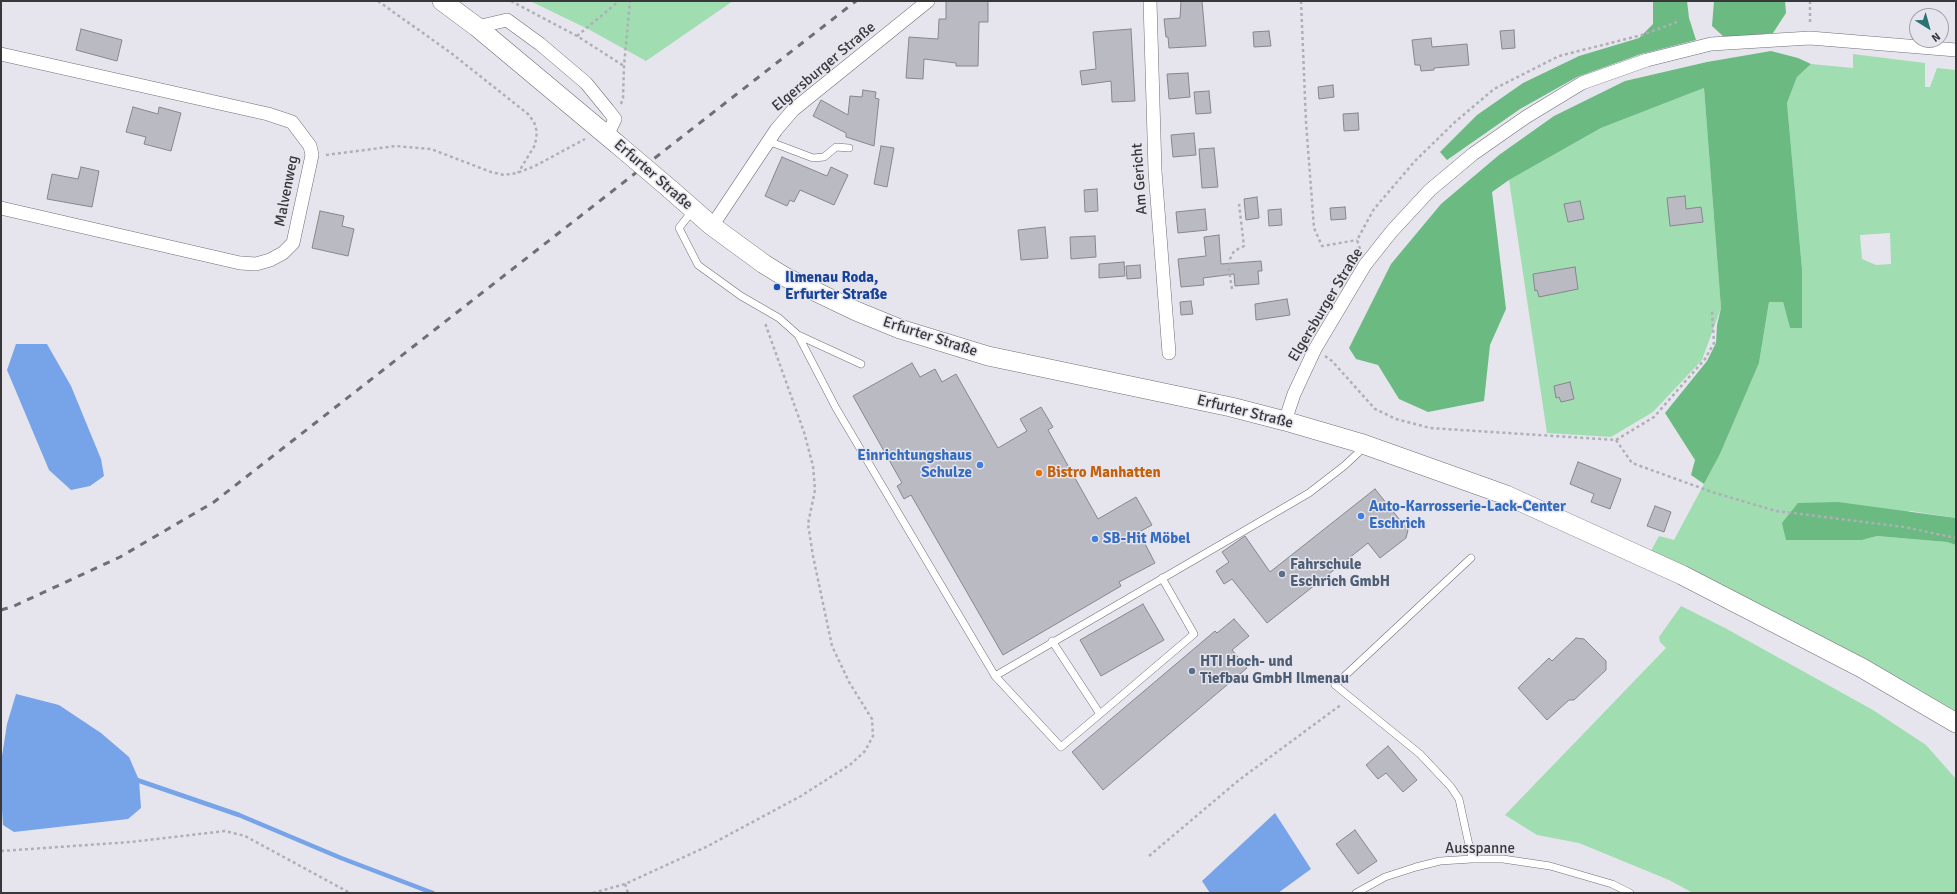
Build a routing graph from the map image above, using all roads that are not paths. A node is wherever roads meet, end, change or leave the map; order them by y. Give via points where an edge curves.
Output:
1 (442, 1) edge
2 (928, 1) edge
3 (1150, 1) edge
4 (477, 27) junction
5 (1956, 50) edge
6 (1, 54) edge
7 (608, 136) junction
8 (768, 142) junction
9 (849, 148) dead end
10 (1, 208) edge
11 (693, 209) junction
12 (712, 226) junction
13 (798, 335) junction
14 (1169, 353) dead end
15 (861, 364) dead end
16 (1285, 421) junction
17 (1360, 443) junction
18 (1471, 558) dead end
19 (1162, 578) junction
20 (1052, 642) junction
21 (995, 676) junction
22 (1100, 714) junction
23 (1956, 724) edge
24 (1472, 859) junction
25 (1356, 893) edge
26 (1630, 893) edge

1 - 4 main road, Erfurter Straße
2 - 8 street, Elgersburger Straße via 793,110
3 - 14 street, Am Gericht via 1155,171
4 - 7 main road, Erfurter Straße
4 - 7 street via 508,20 540,44 586,83 615,119
5 - 16 street, Elgersburger Straße via 1810,38 1711,44 1647,60 1582,83 1526,117 1473,154 1430,190 1392,231 1365,265 1315,349 1294,394
6 - 10 street, Malvenweg via 268,114 292,122 310,146 312,155 293,243 283,253 256,264 240,263
7 - 11 main road, Erfurter Straße, bridge
8 - 9 lane via 813,158 824,157 836,147
8 - 12 street, Elgersburger Straße
11 - 12 main road, Erfurter Straße
11 - 13 lane via 680,228 698,265 760,308 779,318
12 - 16 main road, Erfurter Straße via 785,277 900,329 988,356
13 - 15 lane
13 - 21 lane via 836,408
16 - 17 main road, Erfurter Straße
17 - 19 lane via 1358,453 1309,493
17 - 23 main road, Erfurter Straße via 1506,495 1682,575 1862,668
18 - 24 lane via 1335,685 1420,754 1451,786 1459,799
19 - 20 lane
19 - 22 lane via 1194,634
20 - 21 lane
20 - 22 lane
21 - 22 lane via 1061,747
24 - 25 lane, Ausspanne via 1440,861 1416,867 1385,877
24 - 26 lane, Ausspanne via 1503,859 1550,866 1612,884

